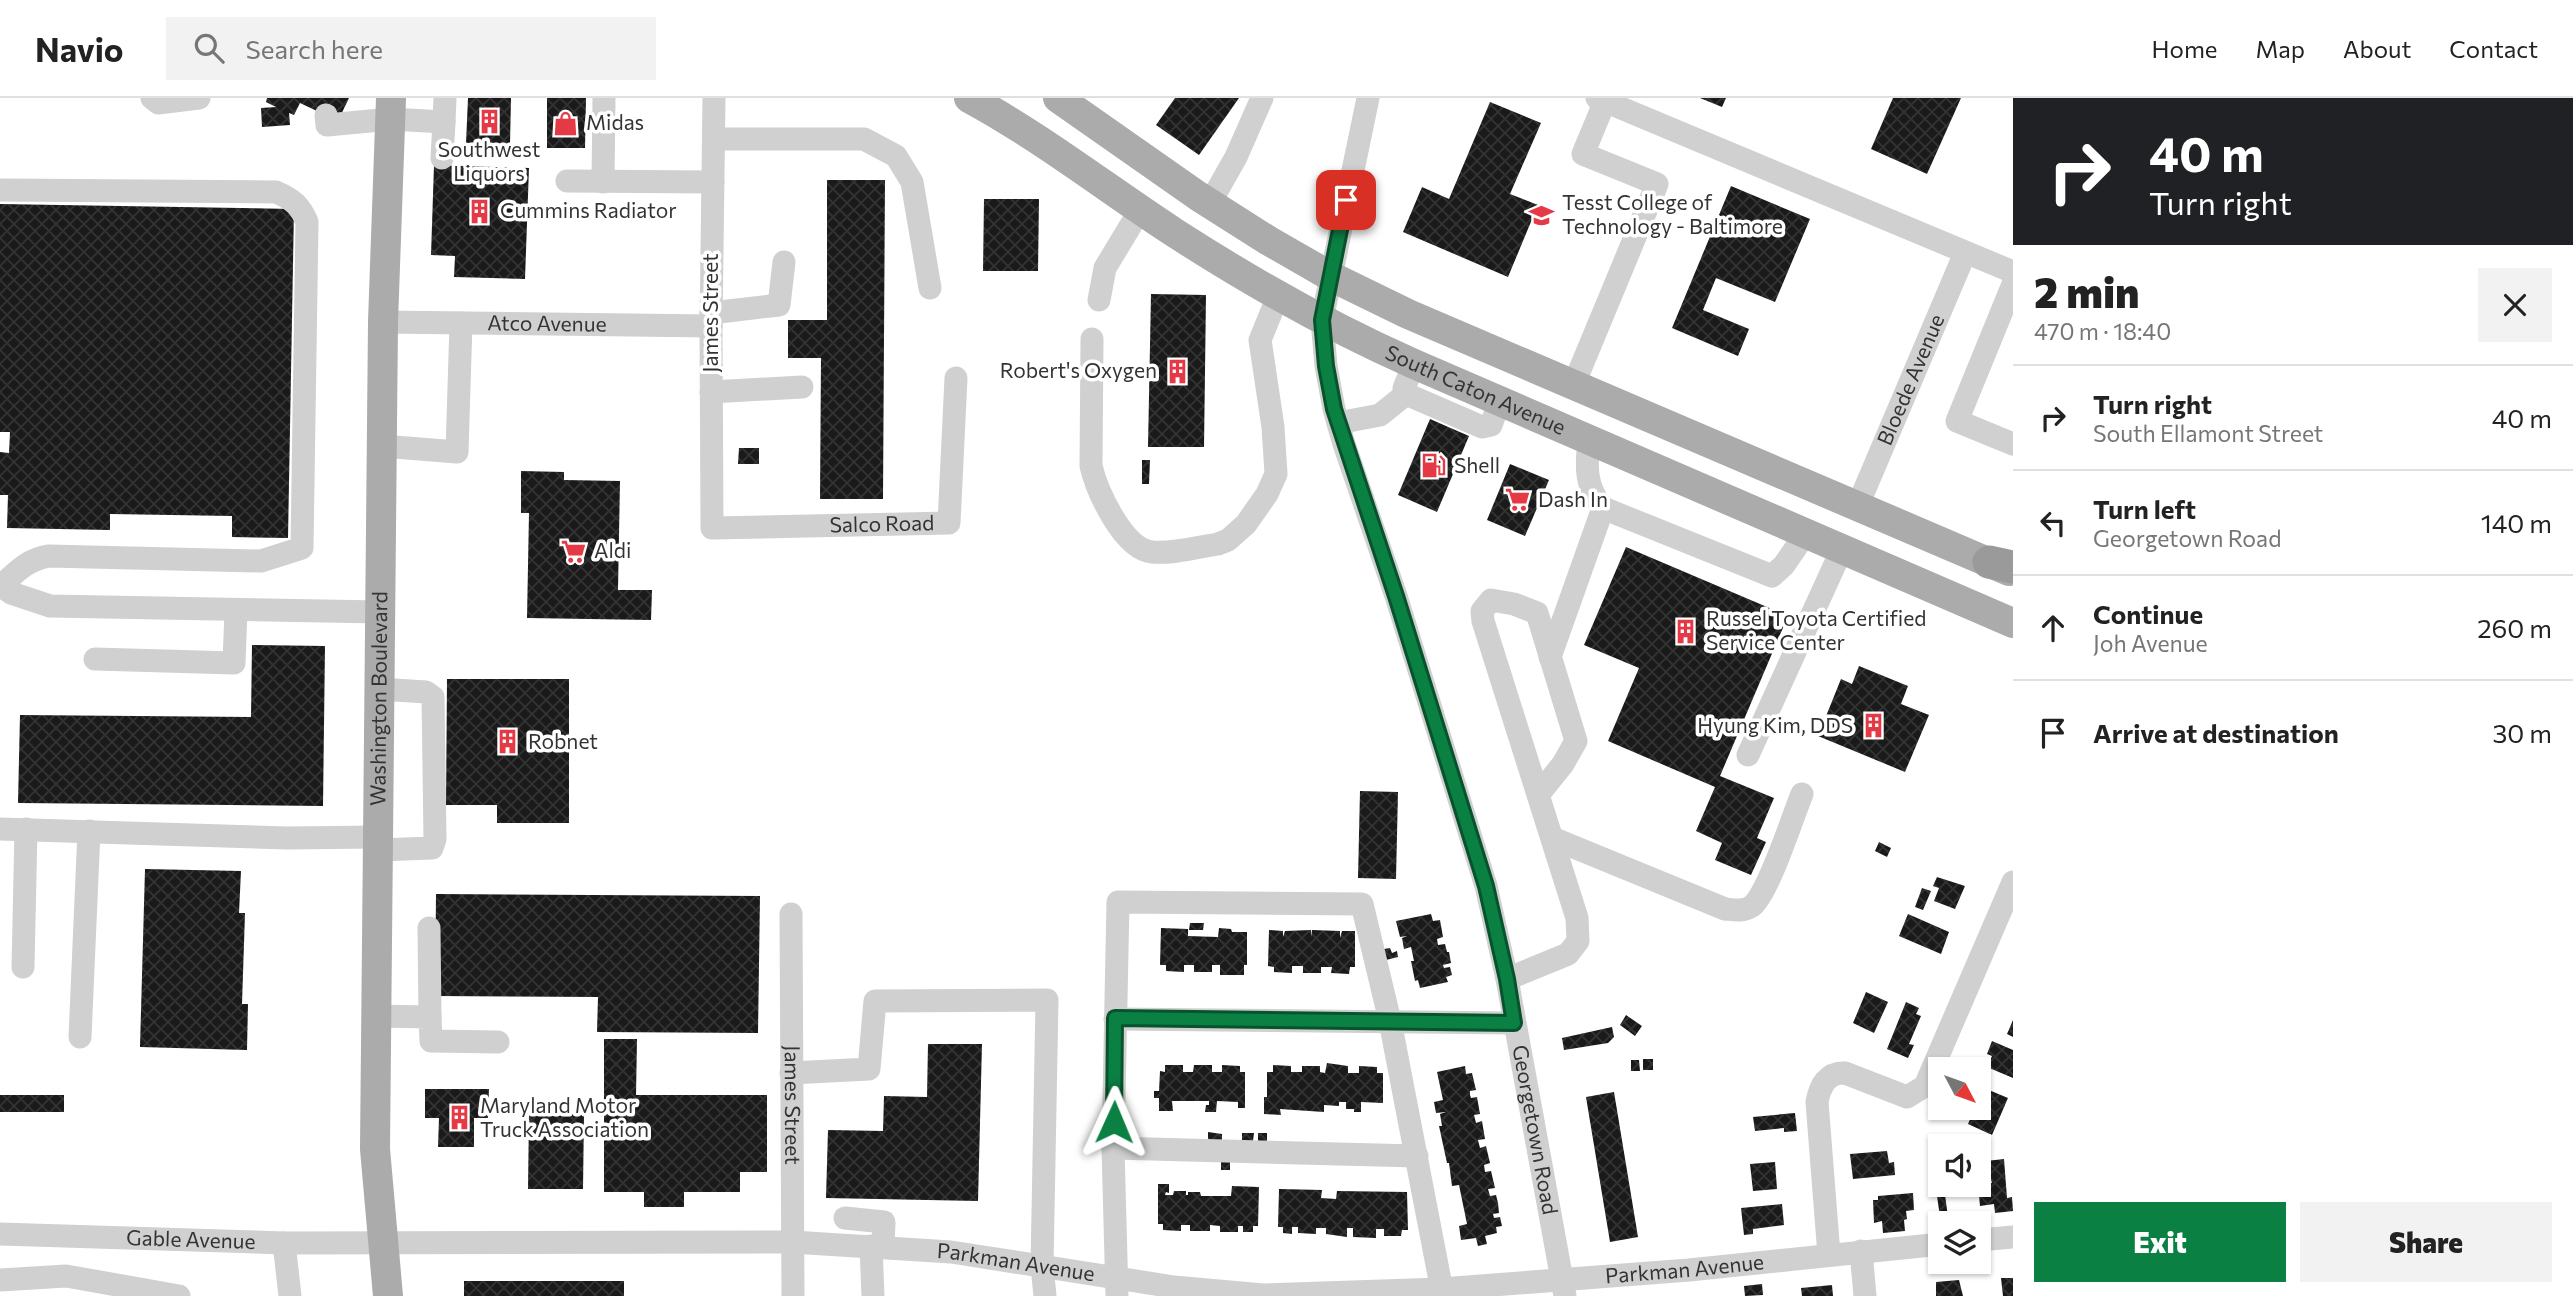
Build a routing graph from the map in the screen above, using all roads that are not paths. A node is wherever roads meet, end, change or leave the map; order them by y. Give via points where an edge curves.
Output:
1 (152, 98) edge
2 (199, 98) edge
3 (445, 98) edge
4 (604, 98) edge
5 (714, 98) edge
6 (969, 98) edge
7 (1058, 98) edge
8 (1262, 98) edge
9 (1368, 98) edge
10 (1601, 100) edge
11 (391, 108) edge
12 (326, 115) dead end
13 (444, 121) junction
14 (714, 139) junction
15 (442, 158) dead end
16 (568, 181) dead end
17 (603, 182) junction
18 (713, 182) junction
19 (0, 190) edge
20 (1210, 203) junction
21 (1140, 210) junction
22 (1965, 253) junction
23 (784, 262) dead end
24 (2013, 272) edge
25 (1329, 276) junction
26 (2013, 285) edge
27 (930, 288) dead end
28 (1278, 296) junction
29 (1099, 300) dead end
30 (711, 320) junction
31 (1322, 320) junction
32 (383, 322) junction
33 (461, 323) junction
34 (1092, 339) dead end
35 (1414, 364) junction
36 (956, 378) dead end
37 (1574, 384) junction
38 (802, 387) dead end
39 (711, 392) junction
40 (1406, 394) junction
41 (1500, 401) junction
42 (1338, 423) junction
43 (1589, 440) junction
44 (2013, 444) edge
45 (382, 446) junction
46 (1858, 505) junction
47 (1603, 508) junction
48 (712, 528) joint
49 (1806, 533) junction
50 (1842, 549) junction
51 (2005, 567) edge
52 (1, 585) edge
53 (236, 610) junction
54 (380, 612) junction
55 (2013, 623) edge
56 (1550, 657) junction
57 (95, 659) dead end
58 (379, 689) junction
59 (1748, 755) dead end
60 (1802, 794) dead end
61 (1538, 795) junction
62 (0, 828) edge
63 (26, 829) junction
64 (89, 831) junction
65 (1552, 838) junction
66 (378, 844) junction
67 (2013, 882) edge
68 (791, 914) dead end
69 (429, 928) dead end
70 (23, 967) dead end
71 (1507, 979) junction
72 (377, 1016) junction
73 (430, 1017) junction
74 (1115, 1018) junction
75 (1390, 1021) junction
76 (1514, 1023) junction
77 (80, 1037) dead end
78 (498, 1042) dead end
79 (791, 1073) junction
80 (1113, 1148) junction
81 (1417, 1156) junction
82 (845, 1218) dead end
83 (0, 1234) edge
84 (2013, 1237) edge
85 (1991, 1239) edge
86 (792, 1242) junction
87 (284, 1243) junction
88 (382, 1243) junction
89 (1928, 1245) edge
90 (877, 1247) junction
91 (1861, 1251) junction
92 (1829, 1255) junction
93 (1042, 1266) junction
94 (0, 1280) edge
95 (1116, 1287) edge
96 (1563, 1288) edge
97 (1442, 1292) edge
98 (179, 1296) edge
99 (290, 1296) edge
100 (388, 1296) edge
101 (793, 1296) edge
102 (873, 1296) edge
103 (1045, 1296) edge
104 (1865, 1296) edge

1 - 2 street via 158,103
3 - 13 street
4 - 17 street
5 - 14 street, James Street
6 - 21 main road, South Caton Avenue
7 - 20 main road, South Caton Avenue
8 - 20 street
9 - 25 street, Georgetown Road
10 - 22 street
10 - 37 street via 1583,154 1657,184
11 - 12 street via 327,125
11 - 13 street
11 - 32 main road, Washington Boulevard
13 - 15 street
14 - 18 street, James Street
14 - 27 street via 864,139 896,156 912,183
16 - 17 street
17 - 18 street
18 - 30 street, James Street
19 - 52 street via 276,192 295,201 307,222 302,548 261,561 49,556 25,564
20 - 25 main road, South Caton Avenue
21 - 28 main road, South Caton Avenue
21 - 29 street via 1105,268
22 - 24 street
22 - 46 street, Bloede Avenue
23 - 30 street, Atco Avenue via 779,304
25 - 31 street, Georgetown Road
25 - 37 main road, South Caton Avenue
26 - 44 street via 1957,421
28 - 31 main road, South Caton Avenue
28 - 34 street via 1260,340 1276,474 1246,524 1223,543 1149,552 1120,527 1091,466
30 - 33 street, Atco Avenue
30 - 39 street, James Street
31 - 35 main road, South Caton Avenue
31 - 42 street, Georgetown Road
32 - 33 street, Atco Avenue
32 - 45 main road, Washington Boulevard
33 - 45 street via 457,452
35 - 40 street
35 - 41 main road, South Caton Avenue
36 - 48 street, Salco Road via 949,523
37 - 46 main road, South Caton Avenue
38 - 39 street
39 - 48 street, James Street
40 - 41 street via 1482,427 1490,425
40 - 42 street via 1380,415
41 - 43 main road, South Caton Avenue
42 - 71 street, Georgetown Road via 1486,886
43 - 47 street via 1586,472 1593,496
43 - 49 main road, South Caton Avenue
45 - 54 main road, Washington Boulevard
46 - 51 main road, South Caton Avenue
47 - 49 street via 1772,576
47 - 56 street
49 - 50 main road, South Caton Avenue
50 - 55 main road, South Caton Avenue
50 - 59 street
52 - 53 street via 31,602 50,606
53 - 54 street
53 - 57 street via 234,663
54 - 58 main road, Washington Boulevard
56 - 61 street via 1576,741
56 - 61 street via 1537,613 1491,600 1482,611
58 - 66 main road, Washington Boulevard
58 - 66 street via 433,696 435,839 432,848
60 - 65 street via 1765,886 1753,905 1742,911 1725,909
61 - 65 street
62 - 63 street
63 - 64 street
63 - 70 street
64 - 66 street
64 - 77 street
65 - 71 street via 1577,918 1578,941 1568,954
66 - 72 main road, Washington Boulevard
67 - 92 street via 1925,1086 1906,1097 1835,1073 1819,1091
68 - 79 street, James Street
69 - 73 street
71 - 76 street, Georgetown Road
72 - 73 street
72 - 88 main road, Washington Boulevard via 374,1149
73 - 78 street via 431,1041
74 - 75 street
74 - 75 street via 1118,902 1362,904
74 - 80 street
75 - 76 street
75 - 81 street
76 - 96 street, Georgetown Road
79 - 86 street, James Street
79 - 93 street via 869,1069 876,1001 1047,1000
80 - 81 street
80 - 95 street
81 - 97 street
82 - 90 street via 884,1222
83 - 87 street, Gable Avenue
84 - 85 street
86 - 88 street, Parkman Avenue
86 - 90 street, Parkman Avenue
86 - 101 street, James Street
87 - 88 street, Gable Avenue
87 - 99 street
88 - 100 main road, Washington Boulevard
89 - 91 street, Parkman Avenue
90 - 93 street, Parkman Avenue
90 - 102 street
91 - 92 street, Parkman Avenue
91 - 104 street
92 - 96 street, Parkman Avenue
93 - 95 street, Parkman Avenue
93 - 103 street
94 - 98 street via 66,1276
95 - 97 street, Parkman Avenue via 1263,1296
96 - 97 street, Parkman Avenue

